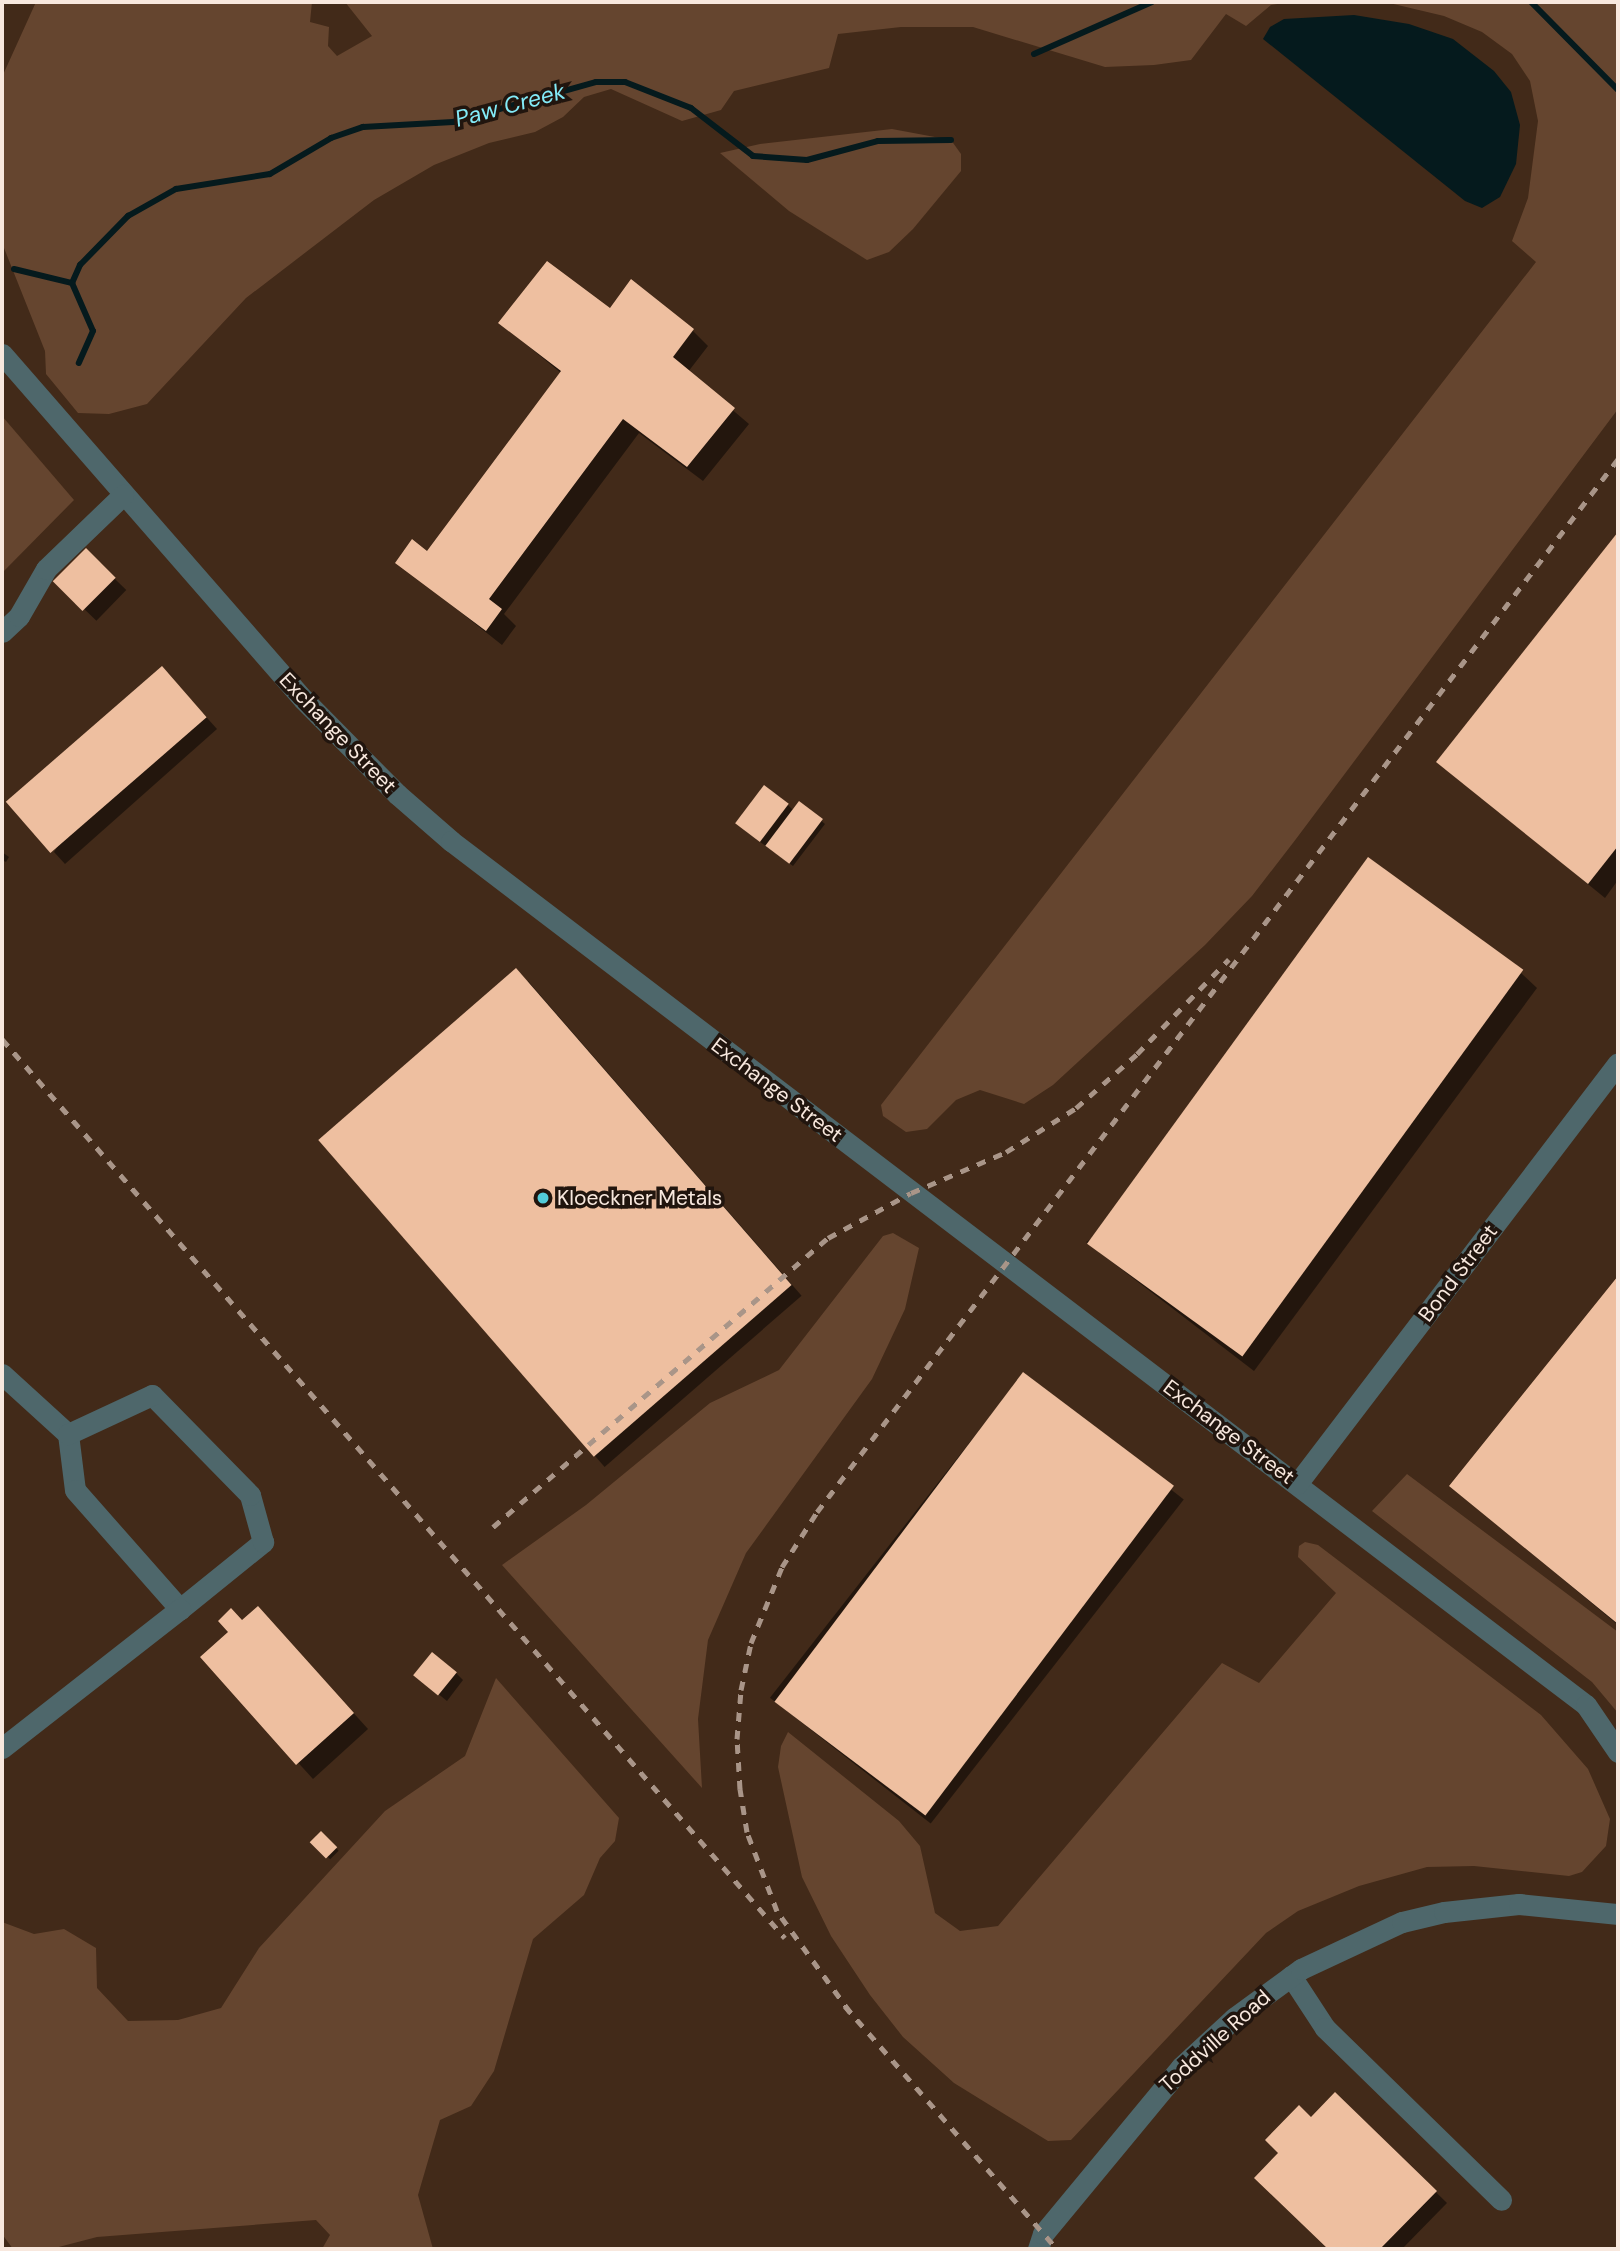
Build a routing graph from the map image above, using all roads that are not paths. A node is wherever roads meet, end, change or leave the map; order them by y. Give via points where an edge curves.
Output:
1 (2, 354) edge
2 (123, 495) junction
3 (2, 632) edge
4 (1618, 1063) edge
5 (2, 1374) edge
6 (68, 1434) junction
7 (1297, 1484) junction
8 (180, 1609) junction
9 (2, 1748) edge
10 (1618, 1752) edge
11 (1618, 1914) edge
12 (1292, 1976) junction
13 (1501, 2200) dead end
14 (1038, 2249) edge

1 - 2 street, Exchange Street
2 - 3 street via 46,569 19,616
2 - 7 street, Exchange Street via 303,699 451,841
4 - 7 street, Bond Street
5 - 6 street
6 - 8 street via 75,1490
6 - 8 street via 152,1395 250,1495 263,1542
7 - 10 street, Exchange Street via 1586,1705
8 - 9 street
11 - 12 street, Toddville Road via 1519,1904 1444,1912 1350,1943
12 - 13 street via 1325,2028
12 - 14 street, Toddville Road via 1234,2018 1165,2084 1043,2234

